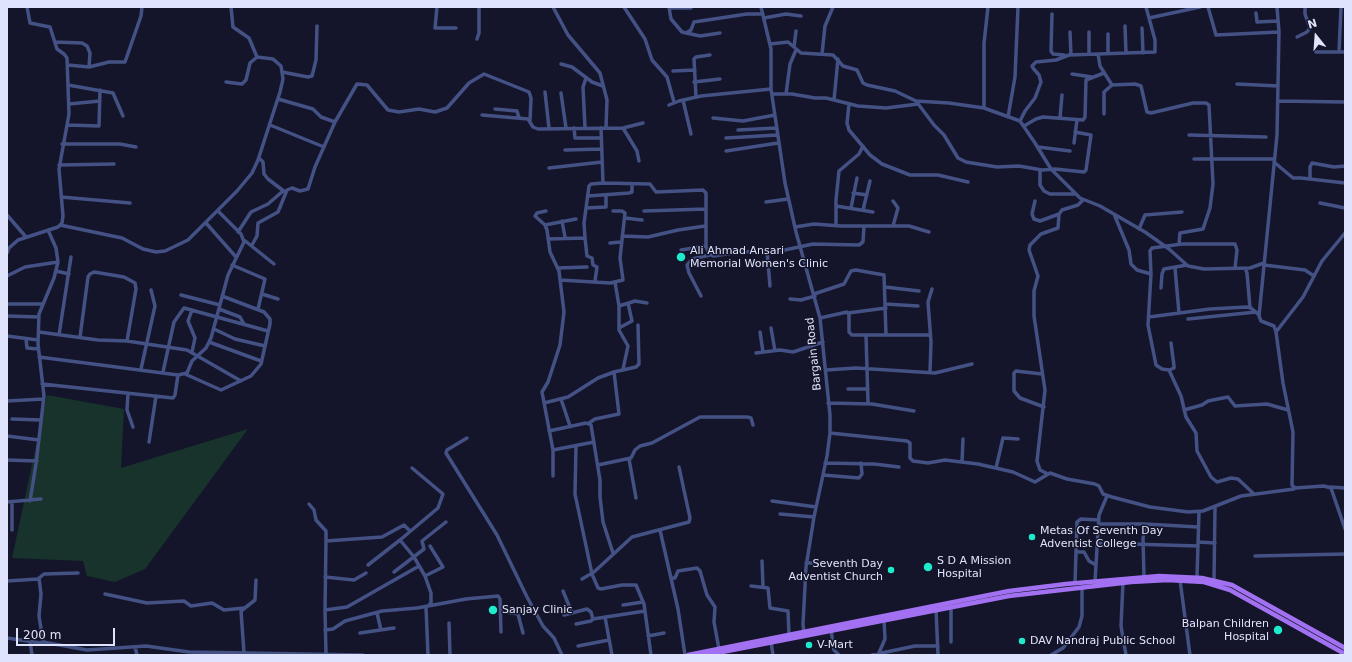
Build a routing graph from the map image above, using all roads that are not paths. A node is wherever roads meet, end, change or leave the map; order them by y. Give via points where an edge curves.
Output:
1 (27, 7) edge
2 (142, 7) edge
3 (231, 7) edge
4 (437, 7) edge
5 (479, 7) edge
6 (553, 7) edge
7 (624, 7) edge
8 (669, 7) edge
9 (761, 7) edge
10 (833, 7) edge
11 (988, 7) edge
12 (1018, 7) edge
13 (1146, 7) edge
14 (1200, 7) edge
15 (1208, 7) edge
16 (1277, 7) edge
17 (1305, 7) edge
18 (1341, 7) edge
19 (691, 8) edge
20 (1186, 8) edge
21 (1256, 13) dead end
22 (1052, 14) dead end
23 (764, 16) junction
24 (801, 16) dead end
25 (1149, 18) junction
26 (1278, 21) junction
27 (317, 26) dead end
28 (1125, 26) dead end
29 (456, 28) dead end
30 (1142, 28) dead end
31 (796, 31) dead end
32 (1070, 32) dead end
33 (1089, 32) dead end
34 (1280, 32) junction
35 (686, 33) junction
36 (720, 33) dead end
37 (1108, 34) dead end
38 (1297, 37) dead end
39 (477, 39) dead end
40 (55, 42) junction
41 (770, 44) junction
42 (795, 48) junction
43 (1316, 52) dead end
44 (1339, 52) junction
45 (1345, 52) edge
46 (1108, 53) junction
47 (1126, 53) junction
48 (1143, 53) junction
49 (822, 54) junction
50 (1089, 54) junction
51 (1098, 54) junction
52 (710, 55) dead end
53 (1065, 55) junction
54 (1071, 55) junction
55 (257, 57) junction
56 (838, 59) junction
57 (561, 64) dead end
58 (68, 65) junction
59 (89, 67) junction
60 (695, 70) junction
61 (673, 71) dead end
62 (282, 72) junction
63 (1104, 73) junction
64 (1072, 74) dead end
65 (586, 78) junction
66 (1092, 78) junction
67 (720, 79) dead end
68 (226, 82) dead end
69 (694, 82) junction
70 (1237, 84) dead end
71 (68, 85) junction
72 (1112, 85) junction
73 (603, 86) junction
74 (1278, 86) junction
75 (771, 89) junction
76 (100, 90) junction
77 (545, 92) dead end
78 (561, 93) dead end
79 (772, 94) junction
80 (786, 94) junction
81 (1062, 95) dead end
82 (696, 97) junction
83 (278, 99) junction
84 (683, 100) junction
85 (834, 100) junction
86 (1278, 100) junction
87 (100, 101) junction
88 (674, 102) junction
89 (917, 102) junction
90 (1345, 102) edge
91 (69, 104) junction
92 (849, 104) junction
93 (668, 105) dead end
94 (984, 108) junction
95 (495, 109) dead end
96 (1104, 114) dead end
97 (482, 115) dead end
98 (775, 115) junction
99 (123, 116) dead end
100 (1008, 117) junction
101 (519, 118) junction
102 (713, 118) dead end
103 (1060, 118) junction
104 (530, 120) junction
105 (1077, 120) junction
106 (1020, 121) junction
107 (335, 122) junction
108 (643, 123) dead end
109 (68, 125) junction
110 (270, 125) junction
111 (1024, 126) junction
112 (549, 128) junction
113 (566, 128) junction
114 (574, 128) junction
115 (586, 128) junction
116 (601, 128) junction
117 (606, 128) junction
118 (623, 128) junction
119 (776, 128) junction
120 (738, 130) dead end
121 (1075, 132) junction
122 (691, 134) dead end
123 (777, 135) junction
124 (1189, 135) dead end
125 (1211, 135) junction
126 (1266, 137) dead end
127 (601, 138) junction
128 (726, 138) dead end
129 (778, 143) junction
130 (1074, 143) dead end
131 (62, 144) junction
132 (863, 146) junction
133 (1038, 146) junction
134 (136, 147) dead end
135 (324, 147) junction
136 (602, 149) junction
137 (565, 150) dead end
138 (726, 150) dead end
139 (1070, 151) dead end
140 (259, 158) junction
141 (1194, 159) dead end
142 (1212, 159) junction
143 (639, 161) dead end
144 (1274, 161) junction
145 (602, 162) junction
146 (114, 164) dead end
147 (59, 165) junction
148 (1345, 166) edge
149 (549, 168) dead end
150 (1050, 169) junction
151 (1040, 170) junction
152 (857, 178) dead end
153 (1310, 179) junction
154 (870, 181) dead end
155 (968, 182) dead end
156 (603, 183) junction
157 (1345, 183) edge
158 (632, 184) junction
159 (284, 192) junction
160 (853, 193) junction
161 (1076, 194) junction
162 (606, 195) junction
163 (867, 195) junction
164 (588, 196) junction
165 (61, 197) junction
166 (788, 199) junction
167 (1083, 200) junction
168 (893, 201) dead end
169 (1034, 201) dead end
170 (766, 202) dead end
171 (130, 203) dead end
172 (1320, 203) dead end
173 (836, 206) junction
174 (586, 208) junction
175 (851, 208) junction
176 (1345, 208) edge
177 (706, 209) junction
178 (863, 210) junction
179 (218, 211) junction
180 (546, 211) dead end
181 (613, 211) dead end
182 (644, 211) dead end
183 (872, 212) dead end
184 (1182, 212) dead end
185 (1059, 214) junction
186 (1114, 214) junction
187 (7, 215) edge
188 (625, 218) junction
189 (576, 219) dead end
190 (642, 220) dead end
191 (562, 221) junction
192 (206, 223) junction
193 (60, 225) junction
194 (545, 225) junction
195 (705, 226) junction
196 (836, 226) junction
197 (864, 226) junction
198 (893, 226) junction
199 (795, 227) junction
200 (1139, 229) junction
201 (48, 230) junction
202 (238, 232) junction
203 (929, 232) dead end
204 (1345, 233) edge
205 (622, 236) junction
206 (26, 237) junction
207 (565, 237) junction
208 (585, 238) junction
209 (548, 239) junction
210 (244, 240) junction
211 (621, 242) junction
212 (610, 243) dead end
213 (1179, 244) junction
214 (252, 245) junction
215 (1163, 245) junction
216 (706, 246) junction
217 (800, 247) junction
218 (681, 250) dead end
219 (767, 251) junction
220 (7, 253) edge
221 (710, 255) junction
222 (71, 257) dead end
223 (236, 257) junction
224 (58, 262) junction
225 (274, 264) dead end
226 (1264, 264) junction
227 (232, 265) junction
228 (1187, 266) junction
229 (586, 267) dead end
230 (558, 268) junction
231 (1175, 268) junction
232 (1235, 268) junction
233 (1245, 268) junction
234 (56, 271) junction
235 (69, 274) junction
236 (1151, 274) junction
237 (7, 276) edge
238 (1314, 276) junction
239 (560, 280) junction
240 (595, 281) junction
241 (615, 282) junction
242 (770, 286) dead end
243 (885, 287) junction
244 (1161, 288) dead end
245 (932, 289) dead end
246 (151, 290) dead end
247 (919, 291) dead end
248 (262, 294) junction
249 (181, 295) dead end
250 (815, 295) junction
251 (222, 296) junction
252 (701, 296) dead end
253 (278, 299) dead end
254 (790, 299) dead end
255 (628, 303) junction
256 (647, 303) dead end
257 (7, 304) edge
258 (43, 304) junction
259 (619, 306) junction
260 (886, 306) junction
261 (918, 306) dead end
262 (220, 307) junction
263 (1250, 308) junction
264 (192, 310) junction
265 (258, 310) junction
266 (848, 313) junction
267 (1179, 313) junction
268 (1258, 313) junction
269 (7, 316) edge
270 (217, 316) junction
271 (1149, 316) junction
272 (39, 318) junction
273 (820, 318) junction
274 (1188, 319) dead end
275 (244, 324) junction
276 (638, 325) dead end
277 (619, 328) junction
278 (771, 328) dead end
279 (214, 329) junction
280 (268, 331) junction
281 (39, 332) junction
282 (760, 332) dead end
283 (1276, 332) junction
284 (930, 334) junction
285 (59, 335) junction
286 (866, 335) junction
287 (886, 335) junction
288 (7, 336) edge
289 (80, 337) junction
290 (26, 339) junction
291 (38, 340) junction
292 (126, 341) junction
293 (210, 342) junction
294 (823, 342) junction
295 (1171, 343) dead end
296 (146, 344) junction
297 (265, 346) junction
298 (168, 348) junction
299 (38, 349) junction
300 (775, 351) junction
301 (192, 352) junction
302 (763, 352) junction
303 (756, 353) dead end
304 (197, 356) junction
305 (39, 357) junction
306 (261, 361) junction
307 (972, 364) dead end
308 (141, 369) junction
309 (623, 369) junction
310 (826, 370) junction
311 (868, 370) junction
312 (1169, 370) junction
313 (163, 372) junction
314 (614, 372) junction
315 (930, 372) junction
316 (178, 374) junction
317 (185, 374) junction
318 (1042, 374) junction
319 (241, 381) junction
320 (42, 384) junction
321 (848, 389) dead end
322 (868, 389) junction
323 (128, 393) junction
324 (156, 396) junction
325 (43, 399) junction
326 (560, 399) junction
327 (7, 401) edge
328 (544, 403) junction
329 (828, 403) junction
330 (868, 403) junction
331 (1044, 407) junction
332 (1184, 410) junction
333 (1288, 410) junction
334 (914, 411) dead end
335 (12, 419) dead end
336 (41, 420) junction
337 (589, 423) junction
338 (753, 425) dead end
339 (570, 426) junction
340 (133, 427) dead end
341 (549, 431) junction
342 (830, 433) junction
343 (7, 436) edge
344 (467, 438) dead end
345 (963, 439) dead end
346 (1018, 439) dead end
347 (39, 440) junction
348 (149, 442) dead end
349 (594, 442) junction
350 (576, 446) junction
351 (553, 450) junction
352 (629, 458) junction
353 (7, 460) edge
354 (37, 461) junction
355 (962, 462) junction
356 (826, 463) junction
357 (862, 463) junction
358 (598, 465) junction
359 (679, 467) dead end
360 (899, 467) dead end
361 (412, 468) dead end
362 (996, 468) junction
363 (1048, 474) junction
364 (823, 475) junction
365 (553, 476) dead end
366 (1330, 487) junction
367 (1295, 488) junction
368 (1345, 488) edge
369 (1254, 494) junction
370 (1107, 496) junction
371 (636, 498) dead end
372 (41, 500) dead end
373 (30, 501) junction
374 (772, 501) dead end
375 (9, 502) edge
376 (309, 504) dead end
377 (816, 507) junction
378 (1215, 507) junction
379 (1199, 512) junction
380 (1340, 512) junction
381 (1345, 512) edge
382 (780, 514) dead end
383 (814, 517) junction
384 (446, 522) dead end
385 (1099, 522) junction
386 (1145, 524) junction
387 (1198, 527) junction
388 (1345, 529) edge
389 (12, 530) dead end
390 (660, 530) junction
391 (410, 531) junction
392 (400, 540) junction
393 (326, 541) junction
394 (1215, 542) junction
395 (1097, 543) junction
396 (1143, 544) junction
397 (1198, 544) junction
398 (430, 546) dead end
399 (1076, 552) junction
400 (613, 553) junction
401 (1345, 554) edge
402 (1255, 556) dead end
403 (414, 557) junction
404 (762, 561) dead end
405 (806, 563) junction
406 (850, 563) dead end
407 (368, 565) dead end
408 (1096, 565) junction
409 (419, 566) junction
410 (78, 572) dead end
411 (394, 572) dead end
412 (366, 573) dead end
413 (592, 574) junction
414 (425, 576) junction
415 (325, 577) junction
416 (1144, 577) junction
417 (39, 578) junction
418 (672, 578) junction
419 (1197, 578) junction
420 (582, 579) dead end
421 (256, 580) dead end
422 (1180, 580) junction
423 (1214, 580) junction
424 (1095, 581) junction
425 (1123, 581) junction
426 (7, 582) edge
427 (1075, 583) junction
428 (751, 586) dead end
429 (763, 586) junction
430 (1082, 587) junction
431 (563, 591) dead end
432 (105, 594) dead end
433 (643, 602) junction
434 (623, 605) dead end
435 (427, 606) junction
436 (950, 606) junction
437 (244, 608) junction
438 (936, 609) junction
439 (325, 610) junction
440 (500, 611) junction
441 (645, 611) junction
442 (377, 613) junction
443 (572, 613) junction
444 (564, 615) dead end
445 (605, 617) junction
446 (593, 619) junction
447 (884, 620) junction
448 (449, 623) dead end
449 (576, 624) dead end
450 (394, 628) dead end
451 (325, 630) junction
452 (381, 630) junction
453 (831, 630) junction
454 (501, 632) dead end
455 (360, 633) dead end
456 (664, 633) dead end
457 (523, 634) dead end
458 (804, 634) junction
459 (789, 635) junction
460 (648, 636) junction
461 (7, 638) edge
462 (609, 640) junction
463 (30, 641) junction
464 (43, 642) junction
465 (771, 642) junction
466 (951, 642) dead end
467 (578, 646) dead end
468 (938, 646) junction
469 (135, 647) junction
470 (1345, 648) edge
471 (719, 649) junction
472 (169, 650) junction
473 (182, 653) edge
474 (732, 653) edge
475 (235, 654) edge
476 (244, 654) junction
477 (276, 654) edge
478 (326, 654) junction
479 (1345, 654) edge
480 (32, 655) edge
481 (137, 655) edge
482 (170, 655) edge
483 (316, 655) edge
484 (363, 655) edge
485 (428, 655) edge
486 (450, 655) edge
487 (562, 655) edge
488 (612, 655) edge
489 (651, 655) edge
490 (685, 655) edge
491 (688, 655) edge
492 (707, 655) edge
493 (773, 655) edge
494 (839, 655) edge
495 (872, 655) edge
496 (878, 655) edge
497 (938, 655) edge
498 (1051, 655) edge
499 (1126, 655) edge
500 (1190, 655) edge

1 - 40 street via 30,22 50,27
2 - 59 street via 126,60
3 - 55 street via 233,27 249,38
4 - 29 street via 435,28
5 - 39 street
6 - 73 street via 568,35 599,70
7 - 88 street via 645,39 652,60 667,77
8 - 19 street
8 - 35 street via 674,24
9 - 23 street, Bargain Road
10 - 49 street via 825,26
11 - 94 street via 984,43
12 - 100 street via 1014,77
13 - 25 street
14 - 20 street
15 - 34 street via 1216,35
16 - 26 street
17 - 38 street via 1310,28
18 - 44 street
20 - 25 street via 1168,15
21 - 26 street via 1257,22
22 - 53 street via 1051,52
23 - 24 street
23 - 35 street via 747,14 694,22 691,30
23 - 41 street, Bargain Road
25 - 48 street via 1156,50
26 - 34 street
27 - 62 street via 316,60 312,76
28 - 47 street
30 - 48 street
31 - 42 street
32 - 54 street
33 - 50 street
34 - 74 street
35 - 36 street via 700,36
37 - 46 street
40 - 58 street via 58,49 66,55
40 - 59 street via 82,43 87,46 90,52
41 - 42 street via 788,42
41 - 75 street, Bargain Road
42 - 49 street via 801,53
42 - 80 street
43 - 44 street
44 - 45 street
46 - 47 street
46 - 51 street
47 - 48 street
49 - 56 street via 833,55
50 - 51 street
50 - 54 street
51 - 63 street
52 - 60 street via 695,57
53 - 54 street
53 - 106 street via 1056,60 1033,64 1041,82 1035,98
55 - 62 street via 276,61
55 - 68 street via 250,63 246,80 242,84
56 - 85 street
56 - 89 street via 843,66 857,70 863,83 895,91
57 - 65 street via 572,67
58 - 59 street
58 - 71 street
60 - 61 street
60 - 69 street
62 - 83 street
63 - 66 street
63 - 72 street
64 - 66 street
65 - 73 street
65 - 115 street via 583,87
66 - 105 street via 1085,82 1085,117 1083,120
67 - 69 street
69 - 82 street
70 - 74 street
71 - 76 street
71 - 91 street
72 - 96 street via 1104,90
72 - 125 street via 1141,86 1146,109 1151,112 1185,105 1208,104
73 - 117 street
74 - 86 street
75 - 79 street, Bargain Road
75 - 82 street
76 - 87 street
76 - 99 street via 113,94
77 - 112 street
78 - 113 street
79 - 80 street
79 - 98 street, Bargain Road
80 - 85 street
81 - 103 street
82 - 84 street
83 - 107 street via 313,109 321,117
83 - 110 street
84 - 88 street
84 - 122 street
85 - 92 street
86 - 90 street
86 - 144 street via 1278,135
87 - 91 street
87 - 109 street via 99,126
88 - 93 street
89 - 92 street via 886,108
89 - 94 street
89 - 151 street via 963,162
91 - 109 street
92 - 132 street via 848,127
94 - 100 street
95 - 101 street via 517,111
97 - 101 street
98 - 102 street via 743,121
98 - 119 street, Bargain Road
100 - 106 street
101 - 104 street
103 - 105 street
103 - 111 street via 1039,117
104 - 107 street via 529,92 484,74 469,83 447,108 435,112 419,109 393,112 383,106 367,85 357,84
104 - 112 street via 536,129
105 - 121 street
106 - 111 street
107 - 135 street
108 - 118 street
109 - 131 street
110 - 135 street
110 - 140 street
111 - 133 street
112 - 113 street
113 - 114 street
114 - 115 street
114 - 127 street via 576,139
115 - 116 street
116 - 117 street
116 - 127 street
117 - 118 street
118 - 143 street via 637,151
119 - 120 street
119 - 123 street, Bargain Road
121 - 130 street
121 - 150 street via 1091,135 1086,171 1083,173
123 - 128 street
123 - 129 street, Bargain Road
124 - 125 street
125 - 126 street
125 - 142 street
127 - 136 street
129 - 138 street
129 - 166 street, Bargain Road
131 - 134 street via 120,144
131 - 147 street
132 - 155 street via 870,156 904,174 938,175
132 - 173 street via 859,154 839,171
133 - 139 street
133 - 150 street
135 - 159 street via 308,189 290,189
136 - 137 street
136 - 145 street
140 - 159 street via 263,162 264,174
140 - 179 street via 245,183
141 - 142 street
142 - 144 street
142 - 213 street via 1213,193 1207,222 1201,231 1180,233
144 - 153 street via 1293,178
144 - 226 street
145 - 149 street
145 - 156 street
146 - 147 street
147 - 165 street
148 - 153 street via 1312,163
150 - 151 street
150 - 161 street
151 - 161 street via 1040,185 1044,191 1050,194
152 - 160 street
153 - 157 street
154 - 163 street
156 - 158 street
156 - 164 street via 590,184
158 - 162 street via 631,193
158 - 177 street via 650,184 656,192 704,190
159 - 202 street via 251,212
159 - 214 street via 278,212 259,221 257,236
160 - 163 street
160 - 175 street
161 - 167 street
162 - 164 street
162 - 174 street via 606,207
163 - 178 street
164 - 174 street
165 - 171 street
165 - 193 street via 63,216
166 - 170 street
166 - 199 street, Bargain Road
167 - 185 street
167 - 186 street via 1097,204
168 - 198 street via 898,208
169 - 185 street via 1032,214 1036,221
172 - 176 street
173 - 175 street
173 - 196 street
174 - 208 street
175 - 178 street
177 - 182 street
177 - 195 street
178 - 183 street
179 - 192 street
179 - 202 street
180 - 194 street via 535,215
181 - 188 street via 624,211
184 - 200 street via 1145,215
185 - 318 street via 1058,228 1041,234 1030,245 1029,250 1038,276 1034,291 1034,311
186 - 200 street
186 - 236 street via 1129,250 1131,264 1137,270
187 - 206 street
188 - 190 street
188 - 205 street
189 - 191 street
191 - 194 street
191 - 207 street
192 - 193 street via 183,243 156,252 143,249 122,238
192 - 223 street
193 - 201 street
194 - 209 street
195 - 205 street via 648,237
195 - 216 street
196 - 197 street
196 - 199 street via 814,224
197 - 198 street
197 - 217 street via 863,242 859,245 813,244
198 - 203 street via 912,227
199 - 217 street, Bargain Road
200 - 215 street
201 - 206 street
201 - 224 street via 56,248
202 - 210 street
204 - 238 street via 1322,261
205 - 211 street
206 - 220 street via 15,243
207 - 208 street
207 - 209 street
208 - 240 street via 587,256 592,258 593,265 597,267
209 - 230 street via 550,252
210 - 214 street
210 - 223 street
211 - 212 street
211 - 241 street via 620,260 624,278
213 - 215 street
213 - 232 street via 1234,244 1237,250
214 - 225 street
215 - 228 street
215 - 236 street via 1150,249
216 - 218 street
216 - 221 street
217 - 219 street
217 - 250 street, Bargain Road
219 - 221 street
219 - 242 street
221 - 252 street via 692,259 687,265
222 - 235 street
223 - 227 street
224 - 234 street
224 - 237 street via 25,267
226 - 233 street
226 - 238 street via 1302,270
226 - 268 street
227 - 248 street via 265,279
227 - 251 street
228 - 231 street
228 - 232 street via 1204,269
229 - 230 street
230 - 239 street
231 - 244 street via 1163,270
231 - 267 street
232 - 233 street
233 - 263 street
234 - 235 street
234 - 258 street
235 - 285 street
236 - 271 street
238 - 283 street via 1292,314
239 - 240 street
239 - 328 street via 564,312 561,341 548,382 542,392
240 - 241 street
241 - 259 street
243 - 247 street
243 - 250 street via 885,277 882,274 854,270 848,273 844,284
243 - 260 street
245 - 284 street via 928,302
246 - 296 street via 155,306
248 - 253 street
248 - 265 street
249 - 262 street
250 - 254 street via 801,300
250 - 273 street, Bargain Road
251 - 262 street
251 - 265 street
255 - 256 street
255 - 259 street
255 - 277 street via 632,322
257 - 258 street
258 - 272 street
259 - 277 street
260 - 261 street
260 - 266 street
260 - 287 street
262 - 270 street
262 - 275 street via 240,317
263 - 267 street
263 - 268 street
264 - 270 street
264 - 298 street via 184,308 179,314 174,322
264 - 301 street via 188,321 195,338
265 - 280 street via 270,319
266 - 273 street
266 - 286 street via 850,334
267 - 271 street
268 - 274 street
268 - 283 street via 1261,321 1271,324
269 - 272 street
270 - 275 street
270 - 279 street
271 - 312 street via 1148,325 1155,362 1162,369
272 - 281 street
273 - 294 street, Bargain Road
275 - 280 street
276 - 309 street via 639,364
277 - 309 street via 628,346
278 - 300 street
279 - 293 street
279 - 297 street via 235,339
280 - 297 street
281 - 285 street
281 - 291 street
282 - 302 street
283 - 333 street
284 - 287 street
284 - 315 street
285 - 289 street
286 - 287 street
286 - 311 street
288 - 290 street
289 - 292 street
289 - 292 street via 88,278 94,272 124,276 135,283
290 - 291 street
290 - 299 street via 27,348
291 - 299 street
292 - 296 street
293 - 304 street
293 - 306 street
294 - 300 street via 793,352
294 - 310 street, Bargain Road
295 - 312 street via 1174,367
296 - 298 street
296 - 308 street
297 - 306 street
298 - 301 street
298 - 313 street
299 - 305 street
300 - 302 street
301 - 304 street
302 - 303 street
304 - 317 street
304 - 319 street
305 - 308 street
305 - 320 street
306 - 319 street via 254,374
307 - 315 street via 944,372
308 - 313 street
309 - 314 street
310 - 311 street
310 - 329 street, Bargain Road
311 - 315 street
311 - 322 street
312 - 332 street via 1181,396
313 - 316 street
314 - 326 street via 601,376
314 - 337 street via 619,414 595,419
316 - 317 street
316 - 324 street via 174,397
317 - 319 street via 217,390
318 - 331 street via 1045,390
318 - 331 street via 1016,371 1014,391 1020,398
320 - 323 street
320 - 325 street
321 - 322 street
322 - 330 street
323 - 324 street
323 - 340 street via 126,410
324 - 348 street
325 - 327 street
325 - 336 street
326 - 328 street
326 - 339 street
328 - 341 street
329 - 330 street
329 - 342 street, Bargain Road
330 - 334 street
331 - 363 street via 1037,461 1040,470
332 - 333 street via 1226,397 1235,406 1267,404
332 - 369 street via 1196,433 1197,450 1212,480 1217,482 1238,479
333 - 367 street via 1294,445 1292,485
335 - 336 street
336 - 347 street
337 - 339 street
337 - 349 street
338 - 352 street via 750,417 700,417 652,443 640,446
339 - 341 street
341 - 351 street
342 - 355 street via 907,441 910,443 910,458 913,461
342 - 356 street, Bargain Road
343 - 347 street
344 - 487 street via 446,453 497,535 527,597
345 - 355 street
346 - 362 street via 1003,438
347 - 354 street
349 - 350 street
349 - 358 street
350 - 351 street
350 - 413 street via 575,494
351 - 365 street
352 - 358 street
352 - 371 street
353 - 354 street
354 - 373 street
355 - 362 street
356 - 357 street
356 - 364 street, Bargain Road
357 - 360 street
357 - 364 street via 862,474 859,478
358 - 400 street via 603,522
359 - 390 street via 690,520 683,525
361 - 391 street via 443,494 438,508
362 - 363 street via 1036,482
363 - 370 street via 1095,484
364 - 377 street, Bargain Road
366 - 367 street
366 - 368 street
366 - 380 street
367 - 369 street
369 - 378 street via 1237,497
370 - 379 street via 1150,507
370 - 385 street via 1100,511
372 - 373 street
373 - 375 street
374 - 377 street
375 - 389 street
376 - 393 street via 314,510 316,520 326,531
377 - 383 street, Bargain Road
378 - 379 street
378 - 394 street
379 - 387 street
380 - 381 street
380 - 388 street
382 - 383 street
383 - 405 street, Bargain Road
384 - 403 street via 422,541 424,549
385 - 386 street
385 - 395 street
385 - 399 street via 1081,519 1078,522
386 - 387 street
386 - 396 street
387 - 397 street
390 - 400 street via 632,537
390 - 418 street
391 - 392 street
391 - 393 street via 404,525 382,536
392 - 403 street
392 - 407 street
393 - 415 street
394 - 397 street
394 - 423 street
395 - 396 street
395 - 408 street
396 - 397 street
396 - 416 street
397 - 419 street
398 - 414 street via 443,567
399 - 408 street via 1084,552 1089,561
399 - 427 street
400 - 413 street
401 - 402 street
403 - 409 street
403 - 411 street
404 - 429 street
405 - 406 street
405 - 458 street, Bargain Road
408 - 424 street
409 - 414 street
409 - 439 street via 347,607
410 - 417 street via 44,574
412 - 415 street via 354,580
413 - 420 street
413 - 433 street via 600,589 635,584
414 - 435 street via 431,593 431,603
415 - 439 street
416 - 419 main road
416 - 425 main road
417 - 426 street
417 - 464 street via 39,616
418 - 471 street via 675,578 678,572 697,568 700,571 707,595 715,607 714,622
418 - 490 street
419 - 423 main road
421 - 437 street via 255,600
422 - 425 main road
422 - 479 main road via 1210,583 1230,590
422 - 500 street
423 - 470 main road via 1238,588
424 - 425 main road
424 - 427 main road
425 - 430 main road
425 - 499 street via 1121,626
427 - 458 main road via 1009,591
428 - 429 street
429 - 459 street via 769,590 770,608 788,611
430 - 436 main road
430 - 498 street via 1082,616 1079,627 1063,648
431 - 443 street
432 - 437 street via 147,603 184,601 192,606 212,603 224,610
433 - 434 street
433 - 441 street
435 - 440 street via 497,595 500,598
435 - 442 street
435 - 485 street
436 - 438 main road
436 - 466 street
437 - 476 street via 241,612
438 - 447 main road
438 - 468 street
439 - 451 street
440 - 454 street
440 - 457 street via 518,614
441 - 445 street
441 - 460 street
442 - 451 street via 345,621 333,629
442 - 452 street
443 - 444 street
443 - 446 street via 587,609
445 - 446 street
445 - 462 street
446 - 449 street
447 - 453 main road
447 - 496 street via 885,639
448 - 486 street
450 - 452 street
451 - 478 street
452 - 455 street
453 - 458 main road
453 - 494 street via 834,650
456 - 460 street
458 - 459 main road
458 - 465 main road
459 - 471 main road
460 - 489 street
461 - 463 street
462 - 467 street
462 - 488 street
463 - 464 street
463 - 480 street
464 - 469 street via 87,650
465 - 474 main road
465 - 493 street
468 - 496 street via 915,646
468 - 497 street
469 - 472 street
469 - 481 street
471 - 491 main road
472 - 473 street
472 - 482 street
473 - 475 street
474 - 492 main road
475 - 476 street
476 - 477 street
477 - 483 street
478 - 483 street
478 - 484 street
495 - 496 street

